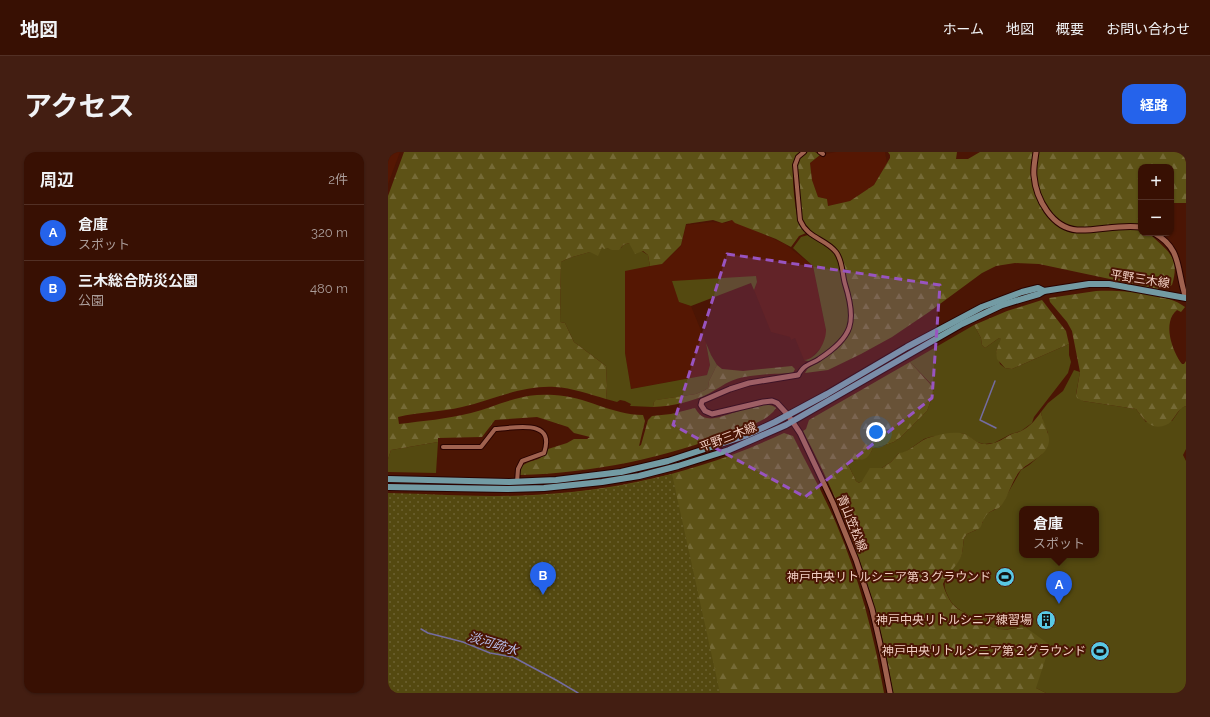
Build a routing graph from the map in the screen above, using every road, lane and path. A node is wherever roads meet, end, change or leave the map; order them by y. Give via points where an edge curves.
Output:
1 (804, 152) edge
2 (1036, 152) edge
3 (1138, 227) edge
4 (1159, 236) edge
5 (1044, 291) junction
6 (1186, 298) edge
7 (798, 375) joint
8 (788, 415) junction
9 (792, 421) junction
10 (443, 447) dead end
11 (388, 479) edge
12 (517, 482) junction
13 (388, 487) edge
14 (890, 693) edge

1 - 7 street via 798,157 795,165 800,220 808,233 829,245 838,254 851,314 848,332 841,342 806,366
2 - 3 street via 1036,187 1046,209 1057,223 1076,230 1127,225
4 - 6 street via 1174,250
5 - 6 main road, 平野三木線 via 1089,284 1109,284
5 - 8 main road, 平野三木線 via 1038,288 1008,297 966,315
5 - 9 main road, 平野三木線 via 996,308 962,324
7 - 8 street, 青山笠松線 via 730,388 700,403 703,409 712,414 772,401 780,405
8 - 9 street, 青山笠松線
8 - 12 main road, 平野三木線 via 745,436 660,463 587,477
9 - 13 main road, 平野三木線 via 708,457 654,472 602,482 527,489
9 - 14 street, 青山笠松線 via 834,503 856,560 876,624
10 - 12 street via 481,446 495,429 540,429 545,434 544,453 522,461 518,469
11 - 12 main road, 平野三木線

